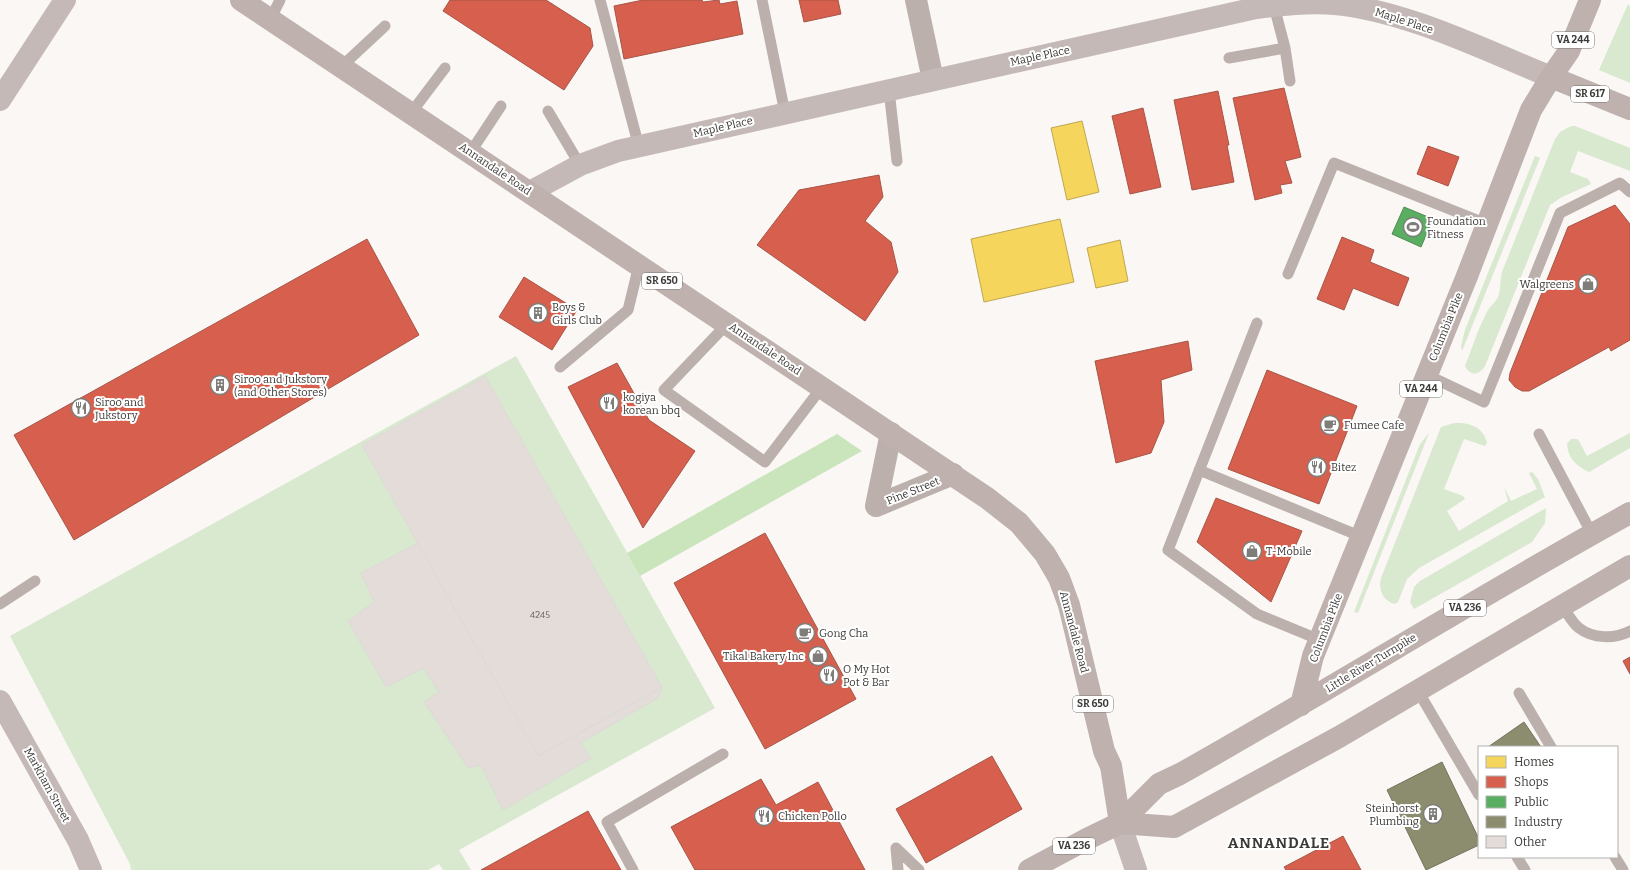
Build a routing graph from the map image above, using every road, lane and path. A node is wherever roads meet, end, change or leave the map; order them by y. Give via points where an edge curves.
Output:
1 (65, 0) edge
2 (241, 0) edge
3 (280, 0) edge
4 (600, 0) edge
5 (762, 0) edge
6 (916, 0) edge
7 (1590, 0) edge
8 (1335, 2) edge
9 (1274, 6) junction
10 (270, 20) junction
11 (385, 26) dead end
12 (1285, 48) junction
13 (1228, 58) dead end
14 (341, 67) junction
15 (445, 68) dead end
16 (1551, 77) junction
17 (933, 80) junction
18 (1290, 81) dead end
19 (888, 90) junction
20 (0, 100) edge
21 (501, 106) dead end
22 (1630, 110) edge
23 (548, 111) dead end
24 (411, 113) junction
25 (785, 114) junction
26 (639, 147) junction
27 (470, 153) junction
28 (897, 160) dead end
29 (580, 165) junction
30 (530, 192) junction
31 (1630, 192) edge
32 (1487, 224) junction
33 (638, 265) junction
34 (1288, 274) dead end
35 (1257, 323) dead end
36 (727, 324) junction
37 (560, 367) dead end
38 (1427, 375) junction
39 (822, 387) junction
40 (891, 433) junction
41 (1539, 434) dead end
42 (1199, 470) junction
43 (953, 474) junction
44 (1630, 513) edge
45 (1592, 534) junction
46 (1362, 537) junction
47 (1630, 566) edge
48 (35, 581) dead end
49 (0, 604) edge
50 (1562, 606) junction
51 (1630, 631) edge
52 (1320, 640) junction
53 (1418, 690) junction
54 (1519, 693) dead end
55 (0, 701) edge
56 (1301, 706) junction
57 (1550, 746) edge
58 (723, 754) dead end
59 (1478, 793) edge
60 (1120, 823) junction
61 (1518, 858) edge
62 (1616, 858) edge
63 (91, 870) edge
64 (633, 870) edge
65 (898, 870) edge
66 (919, 870) edge
67 (1028, 870) edge
68 (1136, 870) edge
69 (1525, 870) edge
70 (1623, 870) edge

1 - 20 street
2 - 10 main road, Annandale Road / SR 650
3 - 10 lane
4 - 26 lane
5 - 25 lane
6 - 17 street
7 - 16 main road, Columbia Pike / VA 244 via 1569,51
8 - 9 street, Maple Place
8 - 16 street, Maple Place via 1425,26
9 - 12 lane
9 - 17 street, Maple Place
10 - 14 main road, Annandale Road / SR 650
11 - 14 lane
12 - 13 lane
12 - 18 lane
14 - 24 main road, Annandale Road / SR 650
15 - 24 lane
16 - 22 main road, SR 617
16 - 32 main road, Columbia Pike / VA 244 via 1531,110
17 - 19 street, Maple Place
19 - 25 street, Maple Place
19 - 28 lane
21 - 27 lane
23 - 29 lane
24 - 27 main road, Annandale Road / SR 650
25 - 26 street, Maple Place
26 - 29 street, Maple Place via 618,151
27 - 30 main road, Annandale Road / SR 650
29 - 30 street, Maple Place
30 - 33 main road, Annandale Road / SR 650
31 - 38 lane via 1620,182 1560,213 1484,402
32 - 34 lane via 1334,163
32 - 38 main road, Columbia Pike / VA 244
33 - 36 main road, Annandale Road / SR 650
33 - 37 lane via 628,310
35 - 42 lane
36 - 39 main road, Annandale Road / SR 650
36 - 39 lane via 664,390 765,462
38 - 46 main road, Columbia Pike / VA 244
39 - 40 main road, Annandale Road / SR 650
40 - 43 main road, Annandale Road / SR 650
40 - 43 street, Pine Street via 876,506
41 - 45 lane
42 - 46 lane
42 - 52 lane via 1168,550 1257,614
43 - 60 main road, Annandale Road / SR 650 via 1019,523 1045,554 1059,578 1069,605 1104,751 1111,766
44 - 45 main road, Little River Turnpike / VA 236
45 - 56 main road, Little River Turnpike / VA 236
46 - 52 main road, Columbia Pike / VA 244
47 - 50 main road
48 - 49 lane
50 - 51 lane via 1578,628 1591,634 1608,637
50 - 53 main road
52 - 56 main road, Columbia Pike / VA 244
53 - 59 lane
53 - 60 main road via 1174,827
54 - 57 lane
55 - 63 street, Markham Street via 78,840
56 - 60 main road, Little River Turnpike / VA 236 via 1159,784
58 - 64 lane via 606,822
60 - 67 main road, Little River Turnpike / VA 236
60 - 68 street
61 - 69 lane
62 - 70 lane
65 - 66 lane via 896,848

